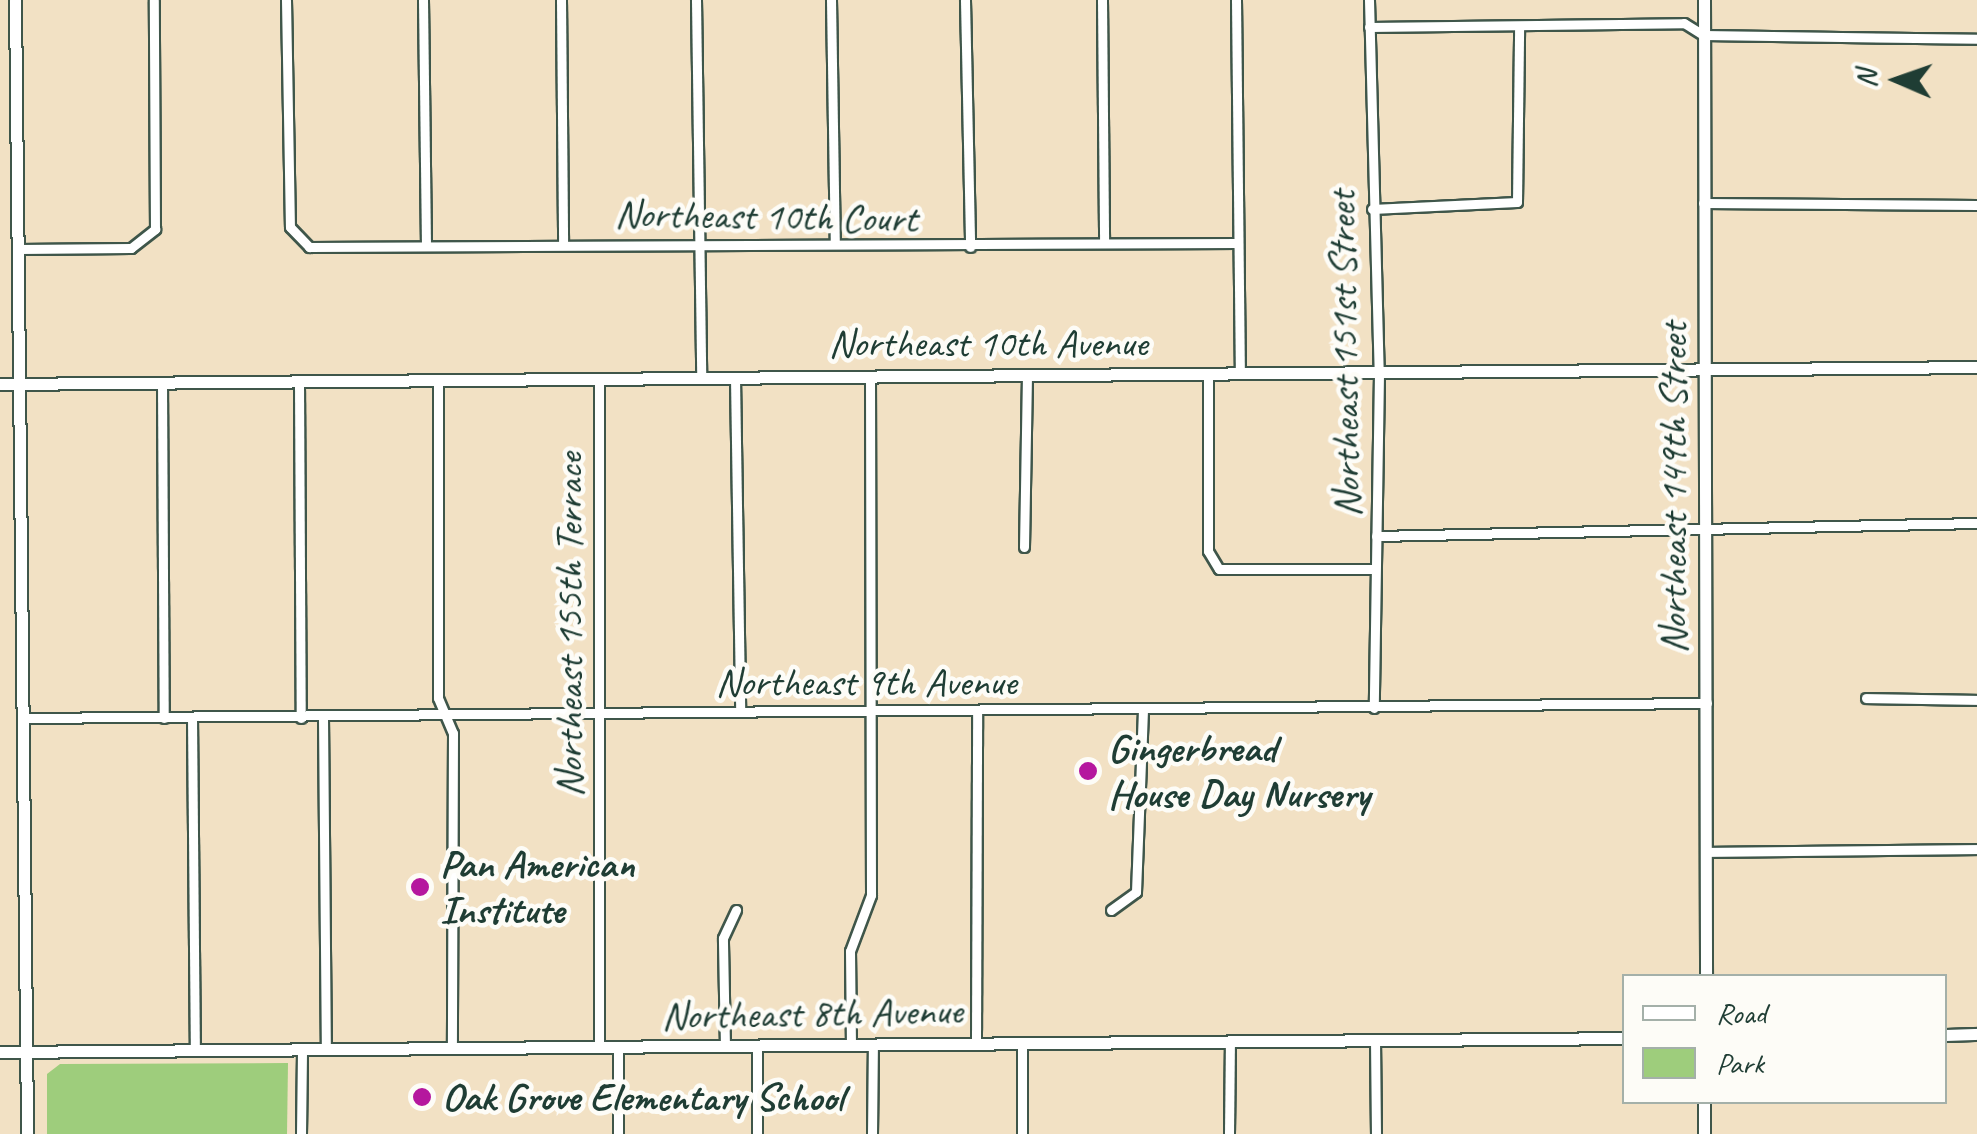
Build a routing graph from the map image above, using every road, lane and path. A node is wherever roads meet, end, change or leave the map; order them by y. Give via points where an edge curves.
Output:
1 (14, 0) edge
2 (154, 0) edge
3 (286, 0) edge
4 (423, 0) edge
5 (561, 0) edge
6 (696, 0) edge
7 (831, 0) edge
8 (965, 0) edge
9 (1102, 0) edge
10 (1236, 0) edge
11 (1368, 0) edge
12 (1704, 0) edge
13 (1519, 26) junction
14 (1369, 28) junction
15 (1703, 36) junction
16 (1977, 38) edge
17 (0, 50) edge
18 (15, 50) junction
19 (1703, 203) junction
20 (1977, 205) edge
21 (1372, 209) junction
22 (1104, 243) junction
23 (1238, 243) junction
24 (563, 244) junction
25 (835, 244) junction
26 (698, 245) junction
27 (426, 246) junction
28 (970, 247) junction
29 (19, 249) junction
30 (1977, 367) edge
31 (1706, 370) junction
32 (1240, 373) junction
33 (1208, 374) junction
34 (1380, 374) junction
35 (1027, 375) junction
36 (870, 376) junction
37 (700, 378) junction
38 (735, 378) junction
39 (599, 383) junction
40 (0, 384) edge
41 (22, 384) junction
42 (162, 384) junction
43 (299, 384) junction
44 (438, 384) junction
45 (1977, 523) edge
46 (1707, 530) junction
47 (1376, 536) junction
48 (1024, 546) dead end
49 (1374, 569) junction
50 (1866, 698) dead end
51 (1977, 700) edge
52 (1706, 703) junction
53 (1374, 708) junction
54 (977, 711) junction
55 (740, 712) junction
56 (871, 712) junction
57 (1143, 712) junction
58 (440, 715) junction
59 (600, 716) junction
60 (26, 718) junction
61 (164, 718) junction
62 (192, 718) junction
63 (300, 718) junction
64 (323, 718) junction
65 (1977, 848) edge
66 (1706, 852) junction
67 (736, 910) dead end
68 (1111, 910) dead end
69 (1706, 974) edge
70 (1977, 1034) edge
71 (1947, 1035) edge
72 (1622, 1038) edge
73 (1375, 1040) junction
74 (1230, 1042) junction
75 (976, 1043) junction
76 (1022, 1045) junction
77 (757, 1046) junction
78 (851, 1046) junction
79 (873, 1046) junction
80 (599, 1047) junction
81 (618, 1047) junction
82 (725, 1047) junction
83 (452, 1049) junction
84 (195, 1050) junction
85 (302, 1050) junction
86 (326, 1050) junction
87 (0, 1052) edge
88 (28, 1052) junction
89 (1704, 1104) edge
90 (27, 1134) edge
91 (301, 1134) edge
92 (618, 1134) edge
93 (757, 1134) edge
94 (872, 1134) edge
95 (1022, 1134) edge
96 (1229, 1134) edge
97 (1376, 1134) edge
98 (1704, 1134) edge

1 - 18 street
2 - 29 street via 148,240 131,248
3 - 27 street, Northeast 10th Court via 296,240
4 - 27 street
5 - 24 street
6 - 26 street
7 - 25 street
8 - 28 street
9 - 22 street
10 - 23 street
11 - 14 street, Northeast 151st Street
12 - 15 street, Northeast 149th Street
13 - 14 street
13 - 15 street via 1684,23
13 - 21 street via 1517,202
14 - 21 street, Northeast 151st Street
15 - 16 street
15 - 19 street, Northeast 149th Street
17 - 18 street
18 - 29 street
19 - 20 street
19 - 31 street, Northeast 149th Street
21 - 34 street, Northeast 151st Street
22 - 23 street, Northeast 10th Court
22 - 28 street, Northeast 10th Court
23 - 32 street
24 - 26 street, Northeast 10th Court
24 - 27 street, Northeast 10th Court
25 - 26 street, Northeast 10th Court
25 - 28 street, Northeast 10th Court
26 - 37 street
29 - 41 street
30 - 31 street, Northeast 10th Avenue
31 - 34 street, Northeast 10th Avenue
31 - 46 street, Northeast 149th Street
32 - 33 street, Northeast 10th Avenue
32 - 34 street, Northeast 10th Avenue
33 - 35 street, Northeast 10th Avenue
33 - 49 street via 1208,550 1219,570
34 - 47 street, Northeast 151st Street
35 - 36 street, Northeast 10th Avenue
35 - 48 street
36 - 38 street, Northeast 10th Avenue
36 - 56 street
37 - 38 street, Northeast 10th Avenue
37 - 39 street, Northeast 10th Avenue
38 - 55 street
39 - 44 street, Northeast 10th Avenue
39 - 59 street, Northeast 155th Terrace
40 - 41 street, Northeast 10th Avenue
41 - 42 street, Northeast 10th Avenue
41 - 60 street
42 - 43 street, Northeast 10th Avenue
42 - 61 street
43 - 44 street, Northeast 10th Avenue
43 - 63 street
44 - 58 street
45 - 46 street
46 - 47 street
46 - 52 street, Northeast 149th Street
47 - 49 street, Northeast 151st Street
49 - 53 street, Northeast 151st Street
50 - 51 street
52 - 53 street, Northeast 9th Avenue
52 - 66 street, Northeast 149th Street
53 - 57 street, Northeast 9th Avenue
54 - 56 street, Northeast 9th Avenue
54 - 57 street, Northeast 9th Avenue
54 - 75 street
55 - 56 street, Northeast 9th Avenue
55 - 59 street, Northeast 9th Avenue
56 - 78 street via 871,894 850,951
57 - 68 street via 1136,892
58 - 59 street, Northeast 9th Avenue
58 - 64 street, Northeast 9th Avenue
58 - 83 street via 453,733
59 - 80 street, Northeast 155th Terrace
60 - 61 street, Northeast 9th Avenue
60 - 88 street
61 - 62 street, Northeast 9th Avenue
62 - 63 street, Northeast 9th Avenue
62 - 84 street
63 - 64 street, Northeast 9th Avenue
64 - 86 street
65 - 66 street
66 - 69 street, Northeast 149th Street
67 - 82 street via 723,938
70 - 71 street
72 - 73 street, Northeast 8th Avenue
73 - 74 street, Northeast 8th Avenue
73 - 97 street
74 - 76 street, Northeast 8th Avenue
74 - 96 street
75 - 76 street, Northeast 8th Avenue
75 - 79 street, Northeast 8th Avenue
76 - 95 street
77 - 78 street, Northeast 8th Avenue
77 - 82 street, Northeast 8th Avenue
77 - 93 street
78 - 79 street, Northeast 8th Avenue
79 - 94 street
80 - 81 street, Northeast 8th Avenue
80 - 83 street, Northeast 8th Avenue
81 - 82 street, Northeast 8th Avenue
81 - 92 street
83 - 86 street, Northeast 8th Avenue
84 - 85 street, Northeast 8th Avenue
84 - 88 street, Northeast 8th Avenue
85 - 86 street, Northeast 8th Avenue
85 - 91 street
87 - 88 street, Northeast 8th Avenue
88 - 90 street
89 - 98 street

